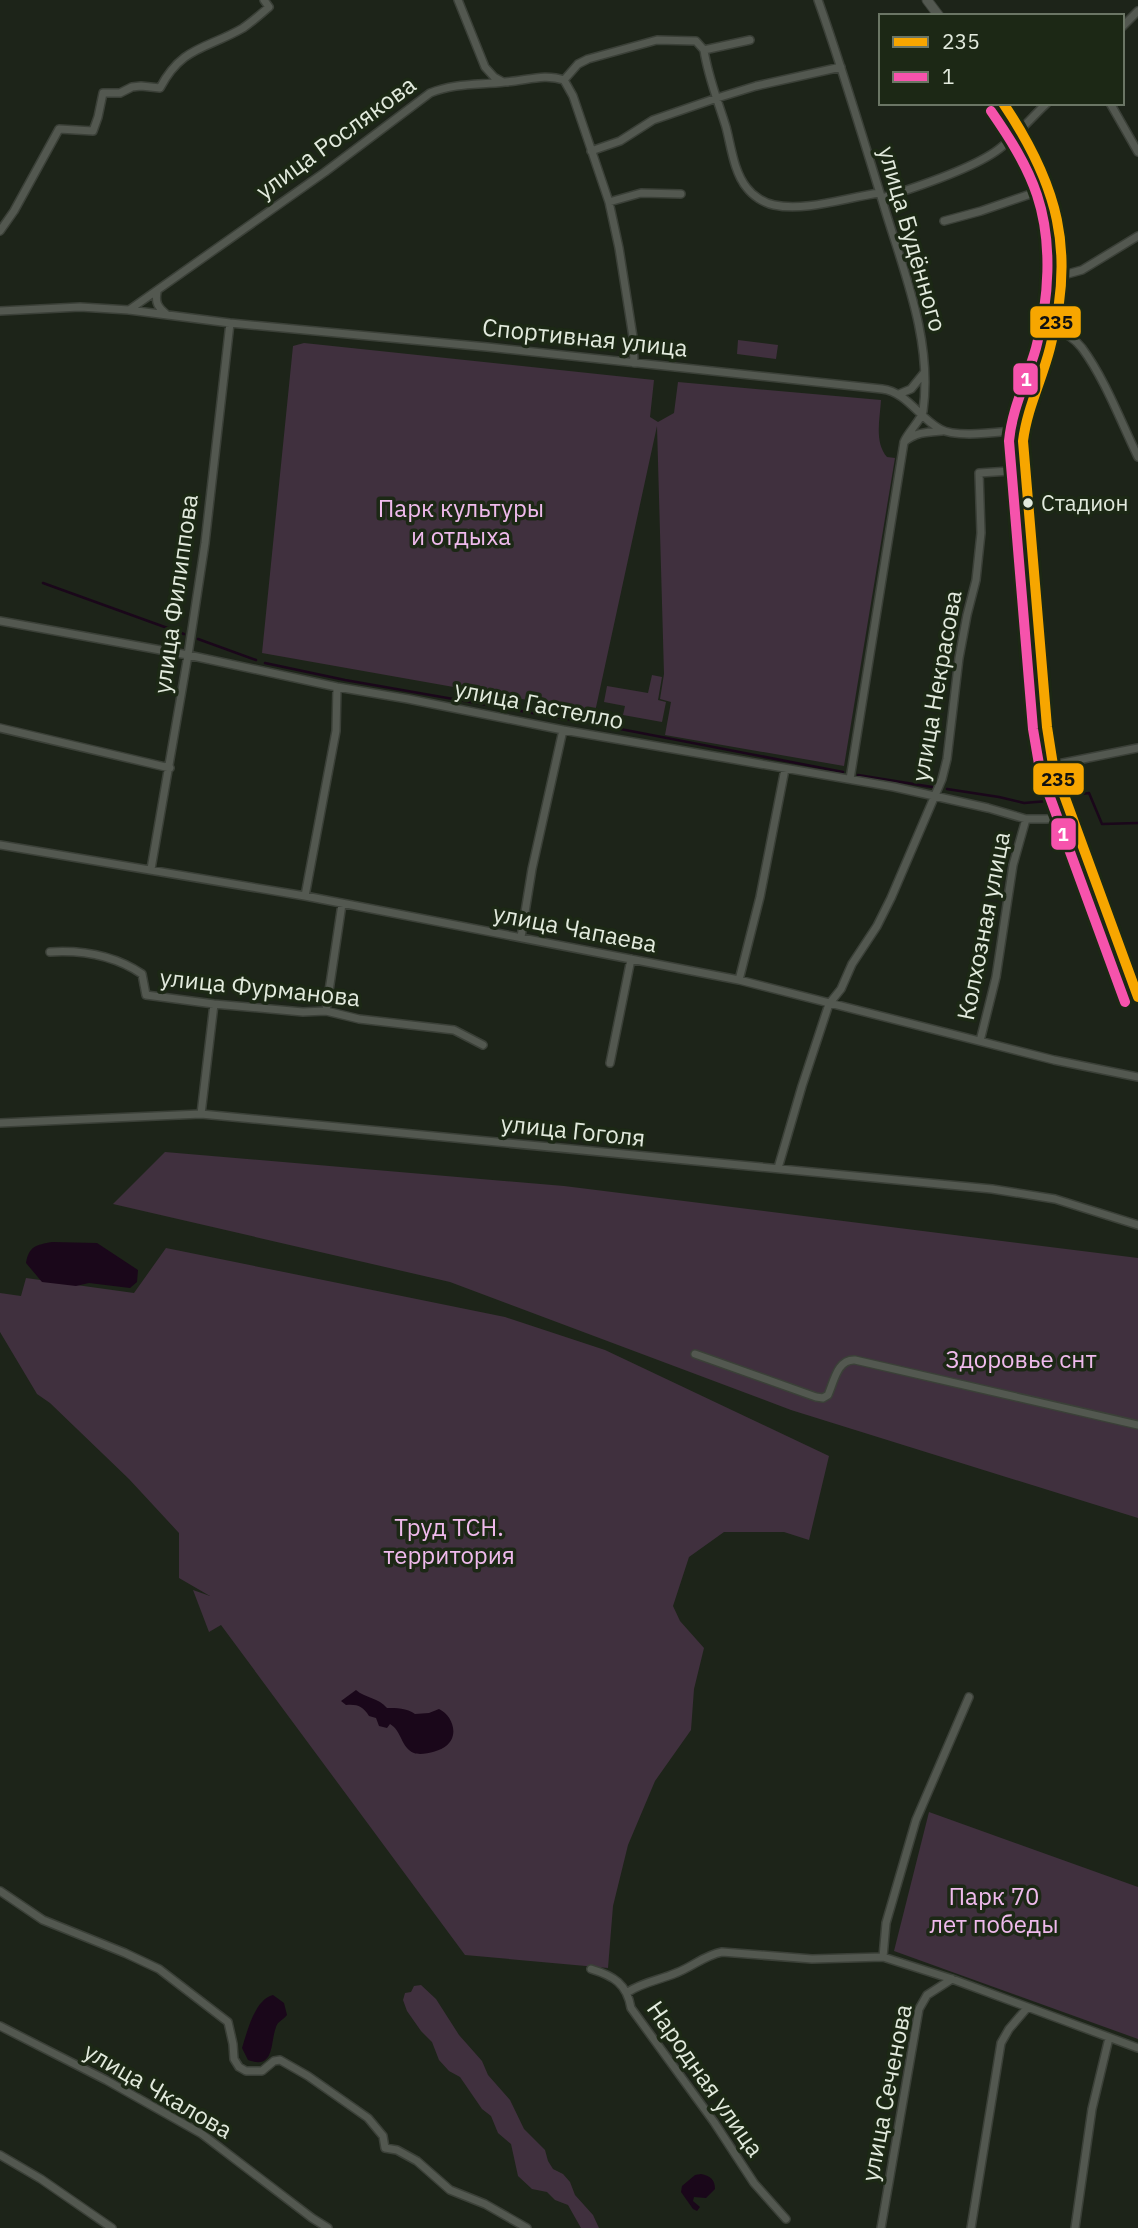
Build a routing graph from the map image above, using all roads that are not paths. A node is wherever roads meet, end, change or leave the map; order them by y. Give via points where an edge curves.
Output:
1 (264, 0) edge
2 (458, 0) edge
3 (818, 0) edge
4 (1138, 10) edge
5 (1124, 25) edge
6 (750, 40) dead end
7 (705, 50) junction
8 (485, 67) junction
9 (841, 67) junction
10 (564, 79) junction
11 (503, 83) junction
12 (478, 84) junction
13 (717, 98) junction
14 (1004, 105) edge
15 (1045, 105) edge
16 (1111, 105) edge
17 (1020, 128) junction
18 (591, 151) junction
19 (1138, 152) edge
20 (1048, 188) junction
21 (681, 194) dead end
22 (881, 196) junction
23 (609, 202) junction
24 (944, 221) dead end
25 (0, 231) edge
26 (1138, 236) edge
27 (1060, 276) junction
28 (157, 292) junction
29 (129, 310) junction
30 (0, 311) edge
31 (167, 314) junction
32 (230, 323) junction
33 (1055, 330) junction
34 (634, 363) junction
35 (924, 373) junction
36 (899, 394) junction
37 (923, 415) junction
38 (1023, 430) junction
39 (943, 431) junction
40 (904, 442) junction
41 (1138, 457) edge
42 (1024, 470) junction
43 (0, 621) edge
44 (188, 655) junction
45 (337, 687) junction
46 (0, 728) edge
47 (564, 730) junction
48 (1138, 748) edge
49 (1053, 765) junction
50 (170, 768) junction
51 (785, 769) junction
52 (850, 779) junction
53 (936, 796) junction
54 (1071, 817) junction
55 (1026, 819) junction
56 (0, 845) edge
57 (151, 869) junction
58 (305, 896) junction
59 (342, 904) junction
60 (521, 937) junction
61 (50, 952) dead end
62 (631, 959) junction
63 (739, 980) junction
64 (1138, 997) edge
65 (214, 1004) junction
66 (830, 1004) junction
67 (326, 1011) junction
68 (980, 1041) junction
69 (483, 1045) dead end
70 (610, 1063) dead end
71 (1138, 1077) edge
72 (201, 1114) junction
73 (0, 1124) edge
74 (778, 1168) junction
75 (1138, 1225) edge
76 (695, 1354) dead end
77 (1138, 1425) edge
78 (969, 1698) dead end
79 (0, 1891) edge
80 (883, 1957) junction
81 (591, 1969) dead end
82 (952, 1979) junction
83 (628, 1992) junction
84 (1027, 2008) junction
85 (0, 2026) edge
86 (1110, 2038) junction
87 (1138, 2048) edge
88 (0, 2155) edge
89 (786, 2219) dead end
90 (326, 2227) edge
91 (112, 2228) edge
92 (527, 2228) edge
93 (881, 2228) edge
94 (971, 2228) edge
95 (1075, 2228) edge

1 - 25 street via 269,7 246,26 178,61 160,88 141,86 103,93 93,131 59,129
2 - 8 street
3 - 9 street, улица Будённого
4 - 5 street
6 - 7 street
7 - 10 street via 696,41 657,40 588,59
7 - 13 street
8 - 11 street
8 - 12 street
9 - 13 street
9 - 22 street, улица Будённого
10 - 11 street, улица Рослякова via 548,76
10 - 18 street
11 - 12 street, улица Рослякова
12 - 28 street, улица Рослякова via 443,87 430,93
13 - 18 street via 653,120 620,141
13 - 22 street via 737,168 746,187 762,201 794,206
14 - 17 street
15 - 17 street
16 - 19 street
17 - 20 street
17 - 22 street via 998,150 966,167
18 - 23 street
20 - 24 street
20 - 27 street via 1057,221
21 - 23 street via 641,193
22 - 35 street, улица Будённого via 916,313
23 - 34 street
26 - 27 street via 1082,270
27 - 33 street
28 - 29 street, улица Рослякова
28 - 31 street via 156,303
29 - 30 street
29 - 31 street, Спортивная улица
31 - 32 street, Спортивная улица
32 - 34 street, Спортивная улица
32 - 44 street, улица Филиппова
33 - 38 street
33 - 41 street via 1081,347
34 - 36 street, Спортивная улица
35 - 36 street via 911,389
35 - 37 street, улица Будённого
36 - 37 street, Спортивная улица
37 - 39 street, Спортивная улица
37 - 40 street
38 - 39 street
38 - 42 street
39 - 40 street via 911,436
40 - 52 street
42 - 49 street
42 - 53 street, улица Некрасова via 979,473 981,533 976,580 959,657 947,759
43 - 44 street, улица Гастелло
44 - 45 street, улица Гастелло
44 - 50 street, улица Филиппова
45 - 47 street, улица Гастелло
45 - 58 street via 336,731
46 - 50 street
47 - 51 street, улица Гастелло
47 - 60 street
48 - 49 street
49 - 54 street
50 - 57 street, улица Филиппова
51 - 52 street, улица Гастелло
51 - 63 street
52 - 53 street, улица Гастелло
53 - 55 street, улица Гастелло
53 - 66 street, улица Некрасова via 877,926
54 - 55 street, улица Гастелло
54 - 64 street
55 - 68 street, Колхозная улица
56 - 57 street, улица Чапаева
57 - 58 street, улица Чапаева
58 - 59 street, улица Чапаева
59 - 60 street, улица Чапаева
59 - 67 street
60 - 62 street, улица Чапаева
61 - 65 street, улица Фурманова via 113,958 142,974 146,995
62 - 63 street, улица Чапаева
62 - 70 street
63 - 66 street, улица Чапаева
65 - 67 street, улица Фурманова
65 - 72 street
66 - 68 street, улица Чапаева
66 - 74 street, улица Некрасова
67 - 69 street, улица Фурманова via 454,1031
68 - 71 street, улица Чапаева
72 - 73 street, улица Гоголя
72 - 74 street, улица Гоголя
74 - 75 street, улица Гоголя via 1038,1196
76 - 77 street via 816,1398 828,1395 841,1364 855,1360
78 - 80 street via 916,1820 884,1932
79 - 92 street via 43,1920 159,1969 228,2022 233,2059 239,2067 262,2071 280,2060 368,2118 383,2136 386,2148 417,2161 450,2190
80 - 82 street
80 - 83 street via 813,1959 722,1952
81 - 83 street, Народная улица via 609,1975
82 - 84 street
82 - 93 street, улица Сеченова via 927,1995 919,2009
83 - 89 street, Народная улица via 639,2020 754,2183
84 - 86 street
84 - 94 street via 1001,2043
85 - 90 street, улица Чкалова via 202,2134
86 - 87 street
86 - 95 street via 1092,2109
88 - 91 street

